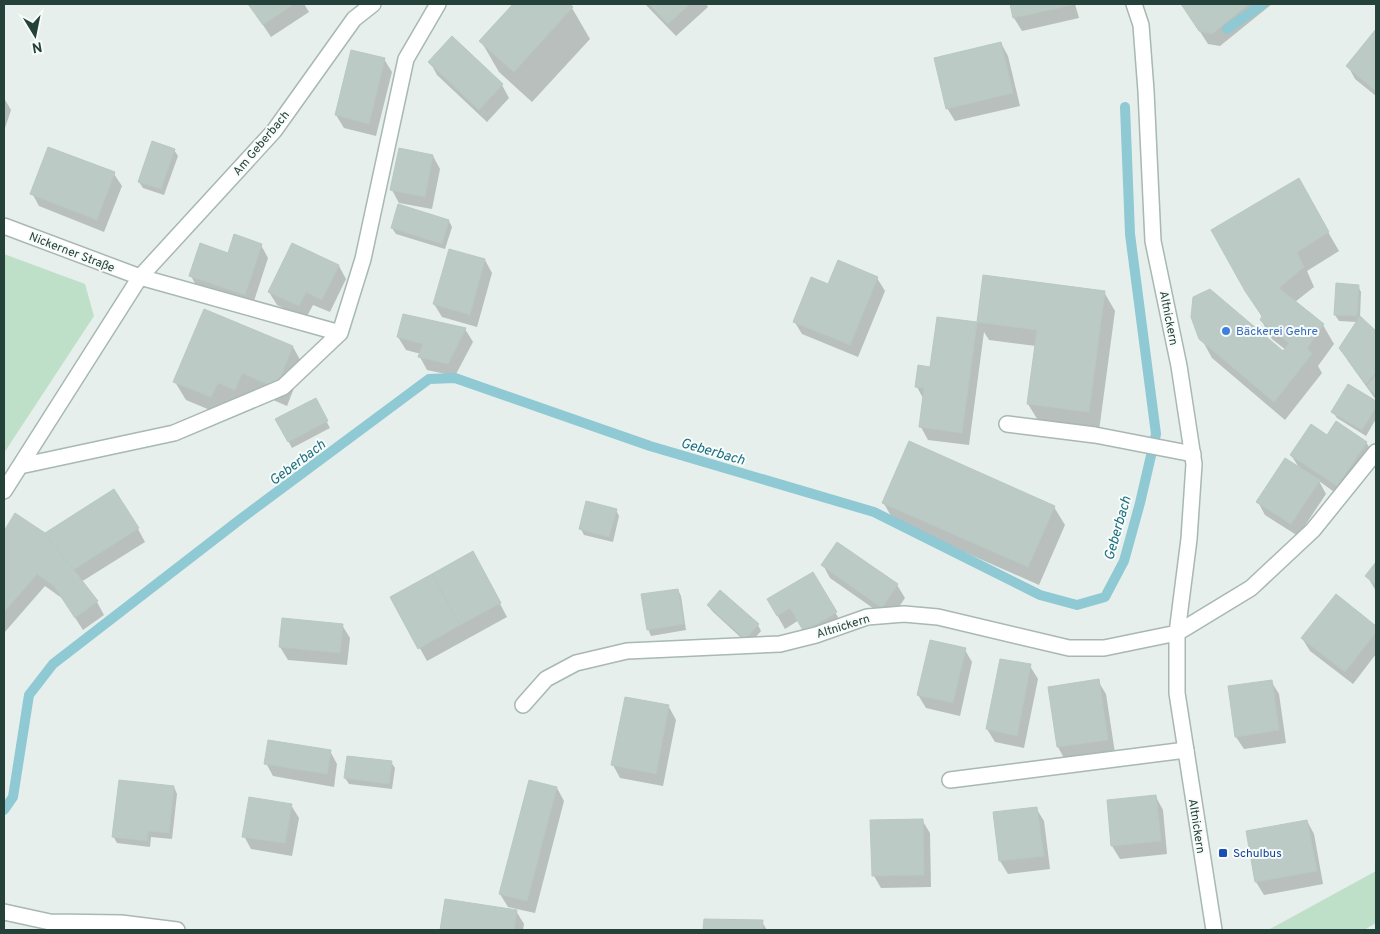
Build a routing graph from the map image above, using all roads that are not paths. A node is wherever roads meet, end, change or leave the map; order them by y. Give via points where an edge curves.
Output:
1 (373, 4) edge
2 (438, 4) edge
3 (1134, 4) edge
4 (4, 226) edge
5 (140, 277) junction
6 (340, 333) junction
7 (1007, 424) dead end
8 (1376, 452) edge
9 (1193, 454) junction
10 (20, 466) junction
11 (4, 491) edge
12 (1177, 633) junction
13 (523, 705) dead end
14 (1186, 750) junction
15 (950, 780) dead end
16 (4, 912) edge
17 (177, 930) edge
18 (1214, 930) edge

1 - 5 street, Am Geberbach via 354,19 274,131
2 - 6 street via 406,59 363,259
3 - 9 street, Altnickern via 1141,25 1154,241
4 - 5 street, Nickerner Straße
5 - 6 street
5 - 10 street, Am Geberbach
6 - 10 street via 283,387 174,433
7 - 9 street via 1095,435
8 - 12 street, Altnickern via 1313,530 1251,588
9 - 12 street, Altnickern via 1189,539
10 - 11 street, Am Geberbach
12 - 13 street, Altnickern via 1104,648 1069,648 938,617 904,614 867,617 780,644 626,651 576,663 546,679
12 - 14 street, Altnickern via 1178,693
14 - 15 street
14 - 18 street, Altnickern
16 - 17 street via 50,922 121,923

